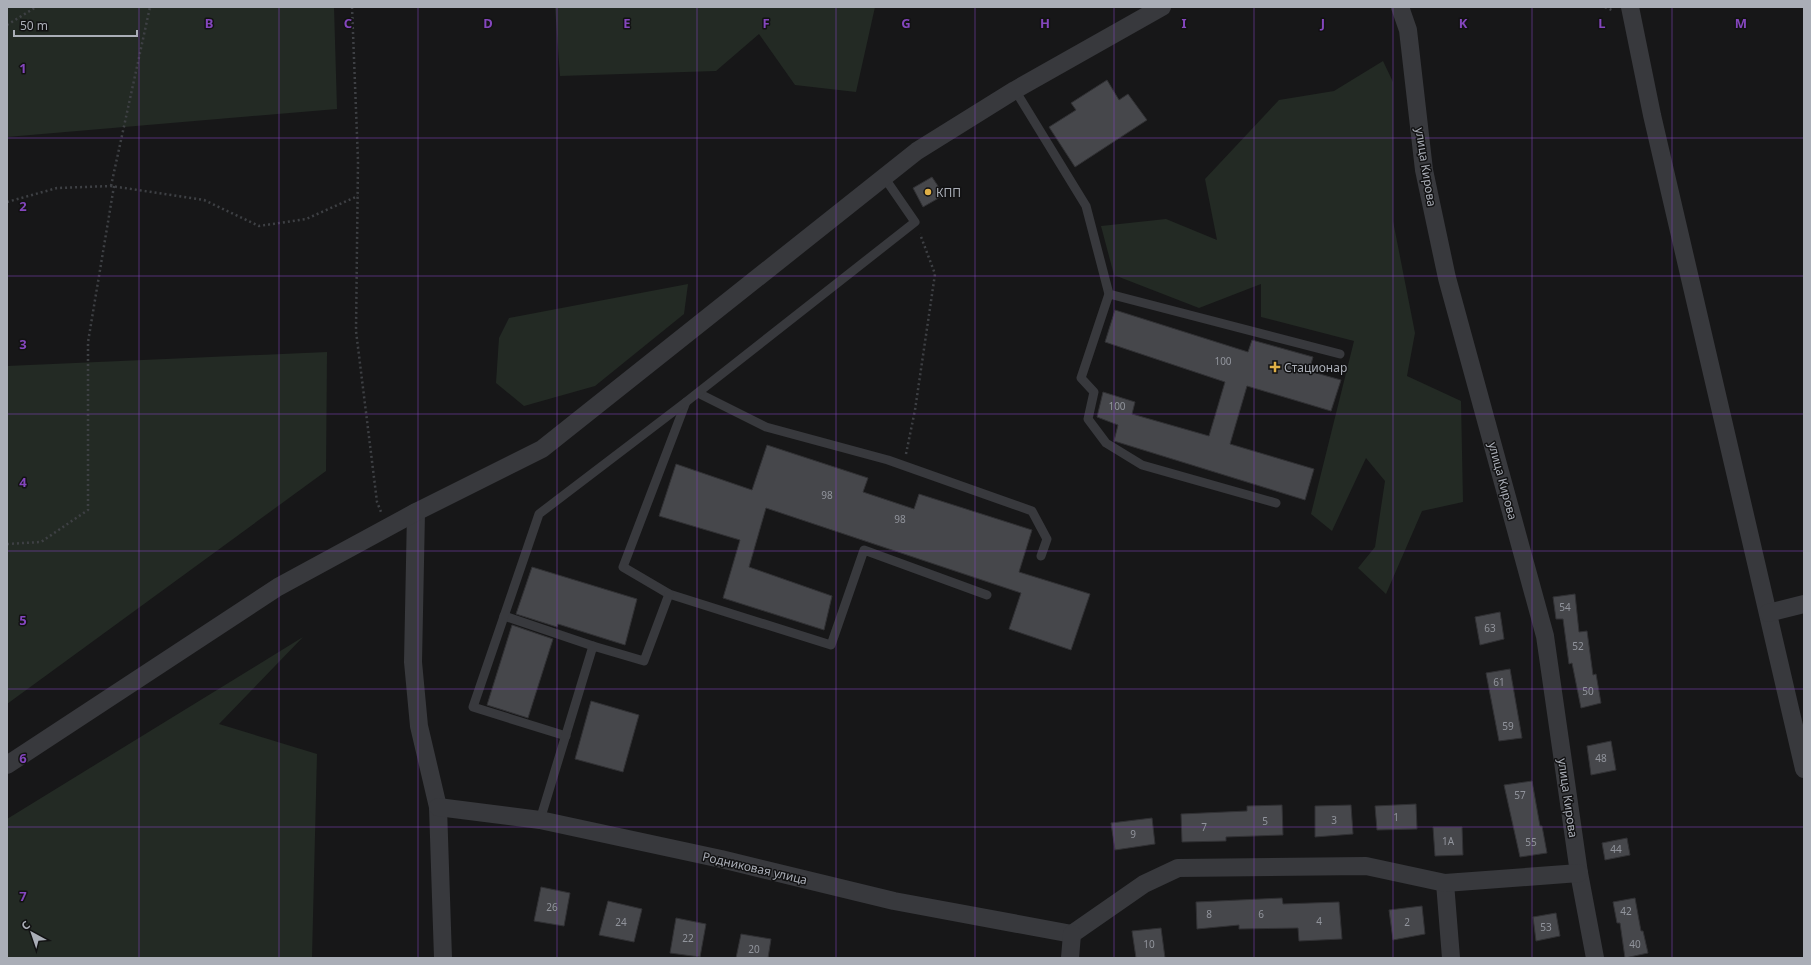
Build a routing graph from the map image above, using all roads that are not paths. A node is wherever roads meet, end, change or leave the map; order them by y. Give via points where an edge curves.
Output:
1 (1162, 7) edge
2 (1400, 7) edge
3 (1630, 7) edge
4 (1015, 90) junction
5 (884, 177) junction
6 (1109, 294) junction
7 (1340, 354) dead end
8 (698, 393) junction
9 (686, 402) junction
10 (1276, 503) dead end
11 (416, 512) junction
12 (1041, 556) dead end
13 (668, 594) junction
14 (987, 595) dead end
15 (1804, 604) edge
16 (1768, 613) junction
17 (504, 616) junction
18 (593, 646) junction
19 (566, 736) junction
20 (7, 765) edge
21 (1804, 769) edge
22 (438, 807) junction
23 (540, 820) junction
24 (1580, 873) junction
25 (1444, 883) junction
26 (1072, 934) junction
27 (443, 958) edge
28 (1070, 958) edge
29 (1451, 958) edge
30 (1595, 958) edge

1 - 4 street
2 - 24 street, улица Кирова via 1408,30 1424,170 1447,278 1545,636
3 - 16 street via 1652,115
4 - 5 street via 916,151
4 - 6 lane via 1086,206
5 - 8 lane via 916,222
5 - 11 street via 542,449
6 - 7 lane
6 - 10 lane via 1081,378 1094,392 1088,419 1106,443 1142,465
8 - 9 lane
8 - 12 lane via 766,427 904,466 1032,511 1047,539
9 - 13 lane via 623,567
9 - 17 lane via 539,514
11 - 20 street via 278,587
11 - 22 street via 413,662 420,726
13 - 14 lane via 830,645 864,550
13 - 18 lane via 644,661
15 - 16 street
16 - 21 street
17 - 18 lane
17 - 19 lane via 473,707
18 - 19 lane
19 - 23 lane
22 - 23 street, Родниковая улица
22 - 27 street
23 - 26 street, Родниковая улица via 721,859 894,901
24 - 25 street
24 - 30 street, улица Кирова
25 - 26 street via 1366,866 1178,868 1144,884
25 - 29 street
26 - 28 street

